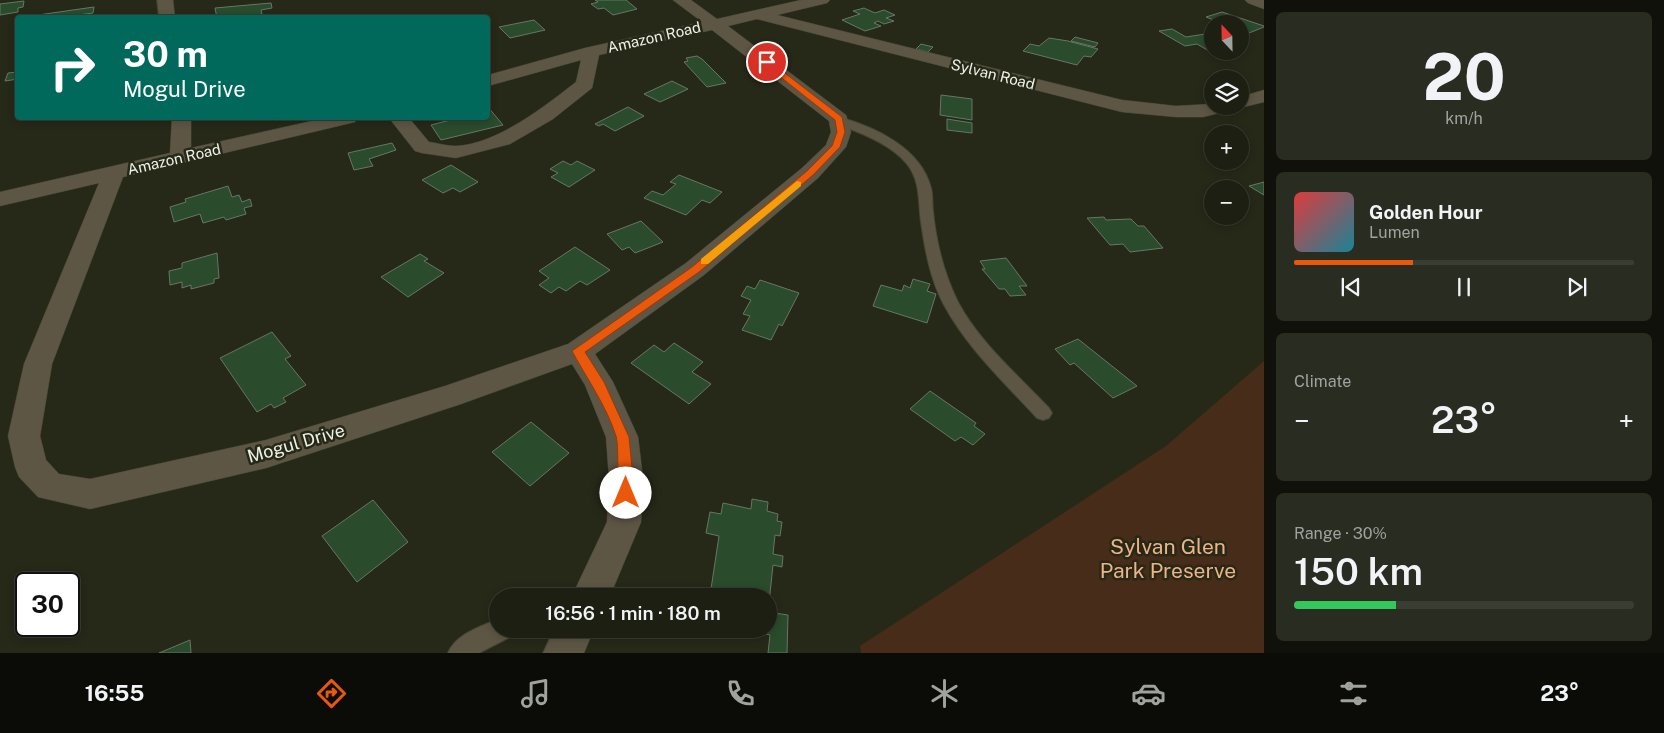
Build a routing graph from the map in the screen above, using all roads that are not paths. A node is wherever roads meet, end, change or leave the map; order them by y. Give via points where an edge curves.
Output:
1 (165, 0) edge
2 (681, 0) edge
3 (822, 0) edge
4 (1253, 0) edge
5 (1264, 4) edge
6 (167, 15) edge
7 (759, 15) junction
8 (715, 23) junction
9 (591, 52) junction
10 (490, 80) edge
11 (1264, 96) edge
12 (1249, 100) edge
13 (1204, 111) edge
14 (181, 120) edge
15 (340, 120) edge
16 (401, 120) edge
17 (839, 121) junction
18 (180, 158) junction
19 (113, 174) junction
20 (0, 199) edge
21 (578, 351) junction
22 (1044, 413) dead end
23 (595, 588) edge
24 (489, 634) edge
25 (570, 638) edge
26 (460, 653) edge
27 (563, 653) edge

1 - 6 street
2 - 8 street
3 - 7 street, Amazon Road
4 - 5 street
7 - 8 street, Amazon Road
7 - 13 street, Sylvan Road via 1122,106 1177,113
8 - 9 street, Amazon Road
8 - 17 street
9 - 10 street, Amazon Road
9 - 16 street via 585,84 546,116 503,140 456,152 422,147
11 - 12 street
14 - 18 street
15 - 18 street, Amazon Road
17 - 21 street, Mogul Drive via 841,132 836,147 810,173 695,269
17 - 22 lane via 887,141 917,170 924,185 935,264 950,301 960,320
18 - 19 street, Amazon Road
19 - 20 street, Amazon Road
19 - 21 street, Mogul Drive via 38,364 24,436 31,467 50,487 90,494 266,454 450,396
21 - 23 street via 598,382 622,437 626,478 624,522
24 - 26 lane
25 - 27 street

